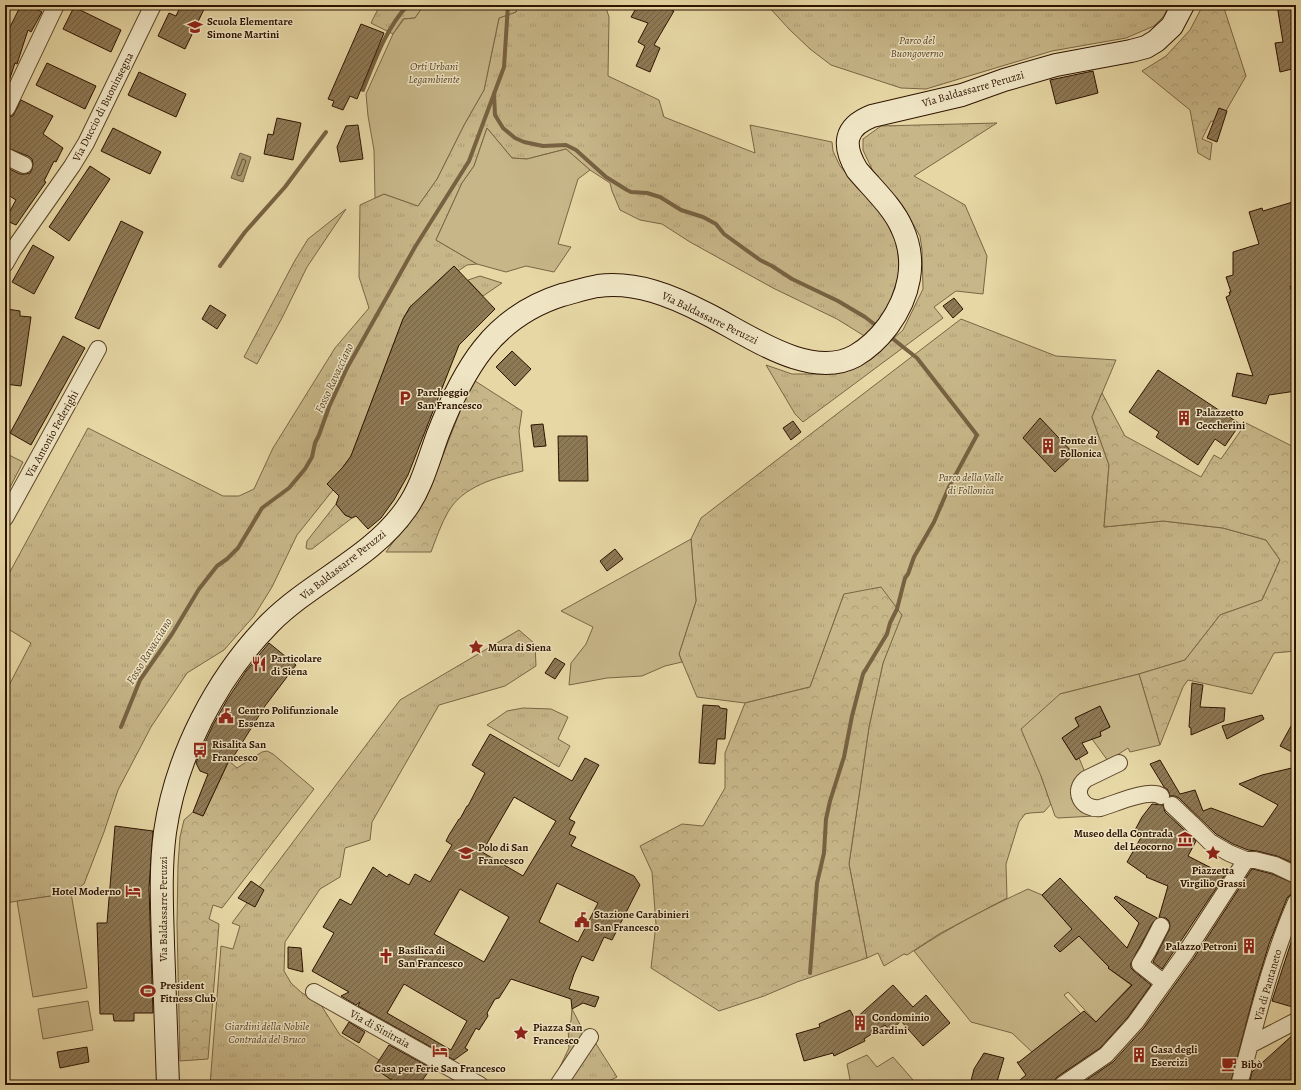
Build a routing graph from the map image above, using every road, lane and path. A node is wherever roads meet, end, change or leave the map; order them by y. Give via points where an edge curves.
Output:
1 (56, 5) edge
2 (153, 5) edge
3 (1183, 5) edge
4 (6, 108) edge
5 (5, 156) edge
6 (24, 165) dead end
7 (5, 264) edge
8 (98, 349) dead end
9 (5, 518) edge
10 (1119, 763) dead end
11 (1251, 860) junction
12 (1296, 875) edge
13 (1296, 902) edge
14 (1161, 926) dead end
15 (1164, 983) junction
16 (314, 992) dead end
17 (1296, 1022) edge
18 (590, 1037) dead end
19 (1250, 1045) junction
20 (168, 1085) edge
21 (480, 1085) edge
22 (558, 1085) edge
23 (1062, 1085) edge
24 (1239, 1085) edge

1 - 4 street
2 - 7 street, Via Duccio di Buoninsegna via 86,143
3 - 20 street, Via Baldassarre Peruzzi via 1172,26 1146,47 1056,65 962,95 872,116 853,128 847,141 851,161 895,215 909,248 911,270 908,286 893,319 871,345 852,358 821,364 807,361 775,350 704,313 654,291 631,286 605,286 561,296 531,308 506,325 488,342 457,388 420,481 406,508 373,544 282,612 264,630 215,696 190,743 171,803 162,855
5 - 6 street
8 - 9 street, Via Antonio Federighi
10 - 11 street via 1084,781 1080,790 1081,799 1086,806 1100,808 1156,793 1167,800 1210,842 1223,851
11 - 12 street via 1275,865
11 - 15 street
13 - 19 street, Via di Pantaneto via 1277,951
14 - 15 street via 1140,964
15 - 23 street via 1135,1023 1110,1051
16 - 21 street, Via di Sinitraia
17 - 19 street
18 - 22 street
19 - 24 street, Via di Pantaneto

